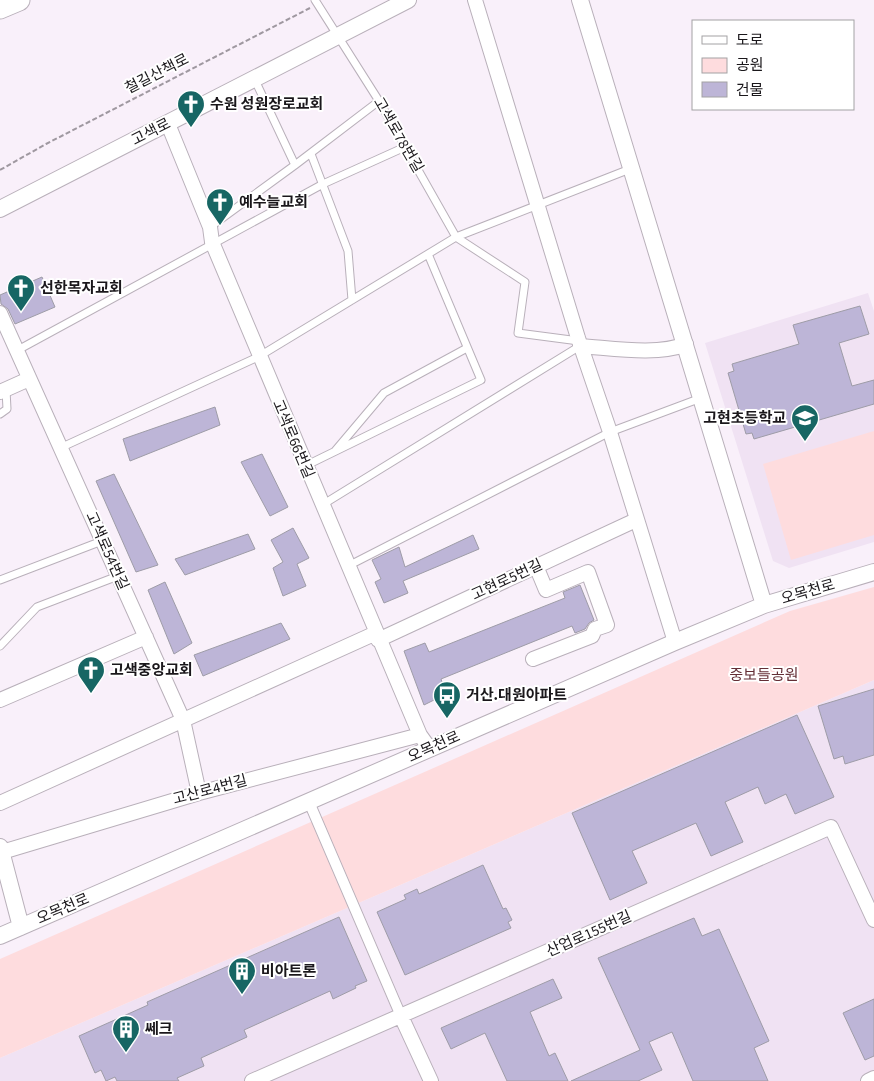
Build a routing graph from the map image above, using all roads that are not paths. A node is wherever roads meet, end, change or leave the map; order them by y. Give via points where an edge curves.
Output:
1 (19, 0) edge
2 (408, 0) edge
3 (475, 0) edge
4 (580, 0) edge
5 (316, 2) edge
6 (0, 8) edge
7 (336, 36) junction
8 (254, 78) junction
9 (378, 101) junction
10 (168, 124) junction
11 (405, 147) junction
12 (310, 154) junction
13 (295, 166) junction
14 (631, 169) junction
15 (323, 184) junction
16 (538, 205) junction
17 (0, 209) edge
18 (210, 227) junction
19 (456, 237) junction
20 (212, 242) junction
21 (428, 254) junction
22 (352, 300) junction
23 (0, 313) edge
24 (580, 344) junction
25 (686, 344) junction
26 (467, 348) junction
27 (16, 351) junction
28 (258, 357) junction
29 (29, 379) junction
30 (3, 391) edge
31 (703, 397) junction
32 (0, 414) edge
33 (610, 432) junction
34 (60, 448) junction
35 (333, 453) junction
36 (305, 467) junction
37 (322, 505) junction
38 (636, 520) junction
39 (102, 541) junction
40 (347, 566) junction
41 (536, 566) junction
42 (874, 572) edge
43 (118, 576) junction
44 (0, 580) edge
45 (764, 605) junction
46 (377, 636) junction
47 (146, 637) junction
48 (675, 642) junction
49 (0, 646) edge
50 (533, 659) dead end
51 (0, 700) edge
52 (183, 720) junction
53 (420, 735) junction
54 (430, 749) junction
55 (199, 792) junction
56 (309, 802) junction
57 (0, 803) edge
58 (1, 849) edge
59 (3, 876) edge
60 (874, 920) edge
61 (20, 927) junction
62 (0, 936) edge
63 (401, 1016) junction
64 (874, 1078) edge
65 (252, 1081) edge
66 (430, 1081) edge
67 (868, 1081) edge

1 - 6 main road
2 - 7 street, 고색로
3 - 16 street
4 - 14 street
5 - 7 lane, 고색로78번길
7 - 8 street, 고색로
7 - 9 lane, 고색로78번길
8 - 10 street, 고색로
8 - 13 lane
9 - 11 lane, 고색로78번길
9 - 12 lane
10 - 17 street, 고색로
10 - 18 street, 고색로66번길
11 - 15 lane
11 - 19 lane, 고색로78번길
12 - 13 lane
12 - 15 lane
13 - 18 lane
14 - 16 lane
14 - 25 street
15 - 20 lane
15 - 22 lane via 348,252
16 - 19 lane
16 - 24 street
18 - 20 street, 고색로66번길
19 - 21 lane
19 - 24 lane via 525,282 518,333
20 - 27 lane
20 - 28 street, 고색로66번길
21 - 22 lane
21 - 26 lane
22 - 28 lane
23 - 27 street, 고색로54번길
24 - 25 street via 660,350
24 - 33 street
24 - 37 lane
25 - 31 street
26 - 35 lane via 384,393
26 - 35 lane via 481,380
27 - 29 street, 고색로54번길
28 - 34 lane
28 - 36 street, 고색로66번길
29 - 30 street
29 - 34 street, 고색로54번길
30 - 32 lane via 8,410
31 - 33 lane
31 - 45 street
33 - 38 street
33 - 40 lane
34 - 39 street, 고색로54번길
35 - 36 lane
36 - 37 street, 고색로66번길
37 - 40 street, 고색로66번길
38 - 41 street, 고현로5번길
38 - 48 street
39 - 43 street, 고색로54번길
39 - 44 lane
40 - 46 street, 고색로66번길
41 - 46 street, 고현로5번길
41 - 50 street via 546,590 588,572 611,620 595,629 592,636
42 - 45 street, 오목천로
43 - 47 street, 고색로54번길
43 - 49 lane via 37,607
45 - 48 street, 오목천로
46 - 52 street, 고현로5번길
46 - 53 street, 고색로66번길
47 - 51 street
47 - 52 street, 고색로54번길
48 - 54 street, 오목천로
52 - 55 street, 고색로54번길
52 - 57 street, 고현로5번길
53 - 54 street, 고색로66번길
53 - 55 street, 고산로4번길
54 - 56 street, 오목천로
55 - 58 street, 고산로4번길
56 - 61 street, 오목천로
56 - 63 street
58 - 59 street
59 - 61 street
60 - 63 street, 산업로155번길 via 831,827
61 - 62 street, 오목천로
63 - 65 street, 산업로155번길
63 - 66 street
64 - 67 street

